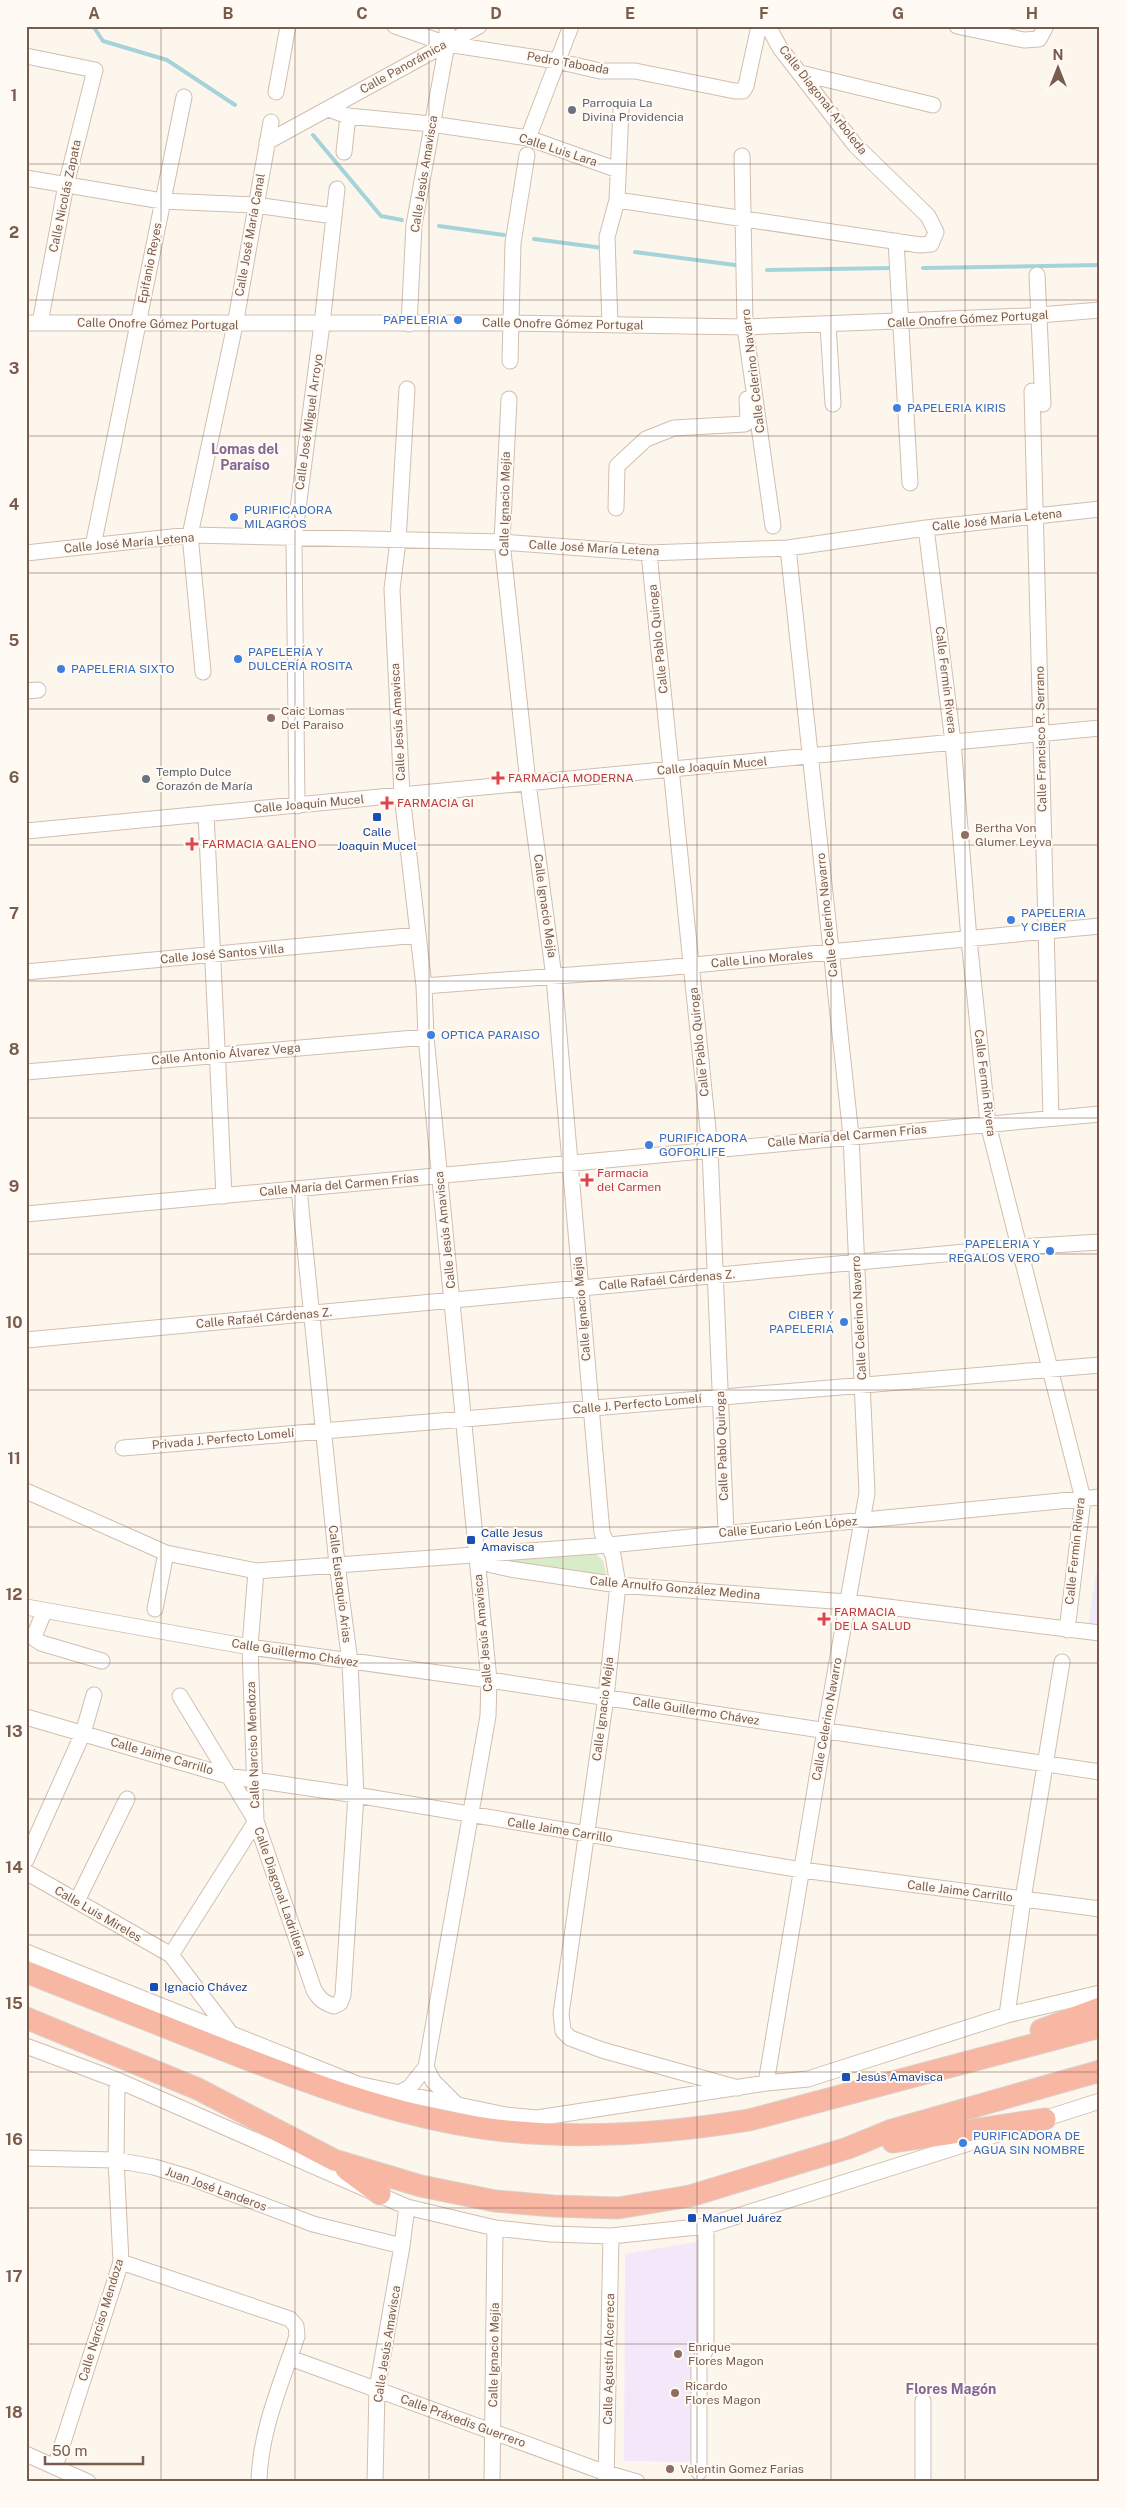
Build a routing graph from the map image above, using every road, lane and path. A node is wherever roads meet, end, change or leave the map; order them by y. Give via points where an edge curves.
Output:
1 (288, 26) edge
2 (395, 26) edge
3 (447, 26) edge
4 (479, 26) edge
5 (571, 26) edge
6 (759, 26) edge
7 (768, 26) edge
8 (957, 26) edge
9 (1043, 33) edge
10 (447, 44) junction
11 (26, 56) edge
12 (557, 61) junction
13 (800, 73) junction
14 (276, 92) dead end
15 (184, 98) dead end
16 (933, 105) dead end
17 (328, 109) junction
18 (621, 109) dead end
19 (348, 116) junction
20 (271, 122) dead end
21 (431, 124) junction
22 (528, 138) junction
23 (267, 142) junction
24 (344, 152) dead end
25 (527, 155) dead end
26 (742, 156) dead end
27 (618, 170) junction
28 (26, 178) edge
29 (66, 185) junction
30 (337, 189) dead end
31 (616, 200) junction
32 (162, 201) junction
33 (255, 205) junction
34 (334, 216) junction
35 (744, 218) junction
36 (896, 242) junction
37 (1037, 275) dead end
38 (1100, 310) edge
39 (1039, 316) junction
40 (901, 322) junction
41 (139, 323) junction
42 (509, 323) junction
43 (30, 324) edge
44 (234, 324) junction
45 (322, 324) junction
46 (409, 324) junction
47 (610, 325) junction
48 (828, 325) junction
49 (746, 332) junction
50 (510, 361) dead end
51 (407, 389) dead end
52 (1032, 391) dead end
53 (509, 400) dead end
54 (833, 404) dead end
55 (1043, 404) dead end
56 (910, 483) dead end
57 (616, 508) dead end
58 (1100, 508) edge
59 (1035, 515) junction
60 (773, 526) dead end
61 (926, 528) junction
62 (190, 536) junction
63 (294, 539) junction
64 (398, 542) junction
65 (502, 542) junction
66 (93, 546) junction
67 (788, 548) junction
68 (26, 553) edge
69 (649, 553) junction
70 (203, 672) dead end
71 (1100, 728) edge
72 (1041, 732) junction
73 (954, 742) junction
74 (810, 756) junction
75 (672, 769) junction
76 (528, 783) junction
77 (402, 795) junction
78 (297, 806) junction
79 (206, 814) junction
80 (26, 831) edge
81 (1100, 926) edge
82 (1046, 931) junction
83 (418, 936) junction
84 (969, 939) junction
85 (831, 952) junction
86 (213, 955) junction
87 (692, 965) junction
88 (26, 972) edge
89 (554, 977) junction
90 (424, 986) junction
91 (426, 1037) junction
92 (217, 1055) junction
93 (26, 1072) edge
94 (1100, 1114) edge
95 (1050, 1118) junction
96 (988, 1124) junction
97 (850, 1136) junction
98 (710, 1149) junction
99 (570, 1163) junction
100 (440, 1176) junction
101 (299, 1189) junction
102 (224, 1196) junction
103 (26, 1214) edge
104 (1100, 1242) edge
105 (1020, 1247) junction
106 (856, 1262) junction
107 (715, 1276) junction
108 (580, 1288) junction
109 (452, 1300) junction
110 (312, 1313) junction
111 (26, 1340) edge
112 (1100, 1365) edge
113 (1050, 1370) junction
114 (862, 1385) junction
115 (720, 1397) junction
116 (590, 1408) junction
117 (463, 1419) junction
118 (324, 1431) junction
119 (124, 1448) dead end
120 (26, 1491) edge
121 (1100, 1497) edge
122 (1083, 1499) junction
123 (864, 1519) junction
124 (726, 1532) junction
125 (609, 1545) junction
126 (166, 1553) junction
127 (476, 1556) junction
128 (337, 1564) junction
129 (256, 1571) junction
130 (618, 1585) junction
131 (848, 1602) junction
132 (26, 1607) edge
133 (155, 1609) dead end
134 (44, 1612) junction
135 (1067, 1630) junction
136 (1100, 1633) edge
137 (250, 1646) junction
138 (102, 1661) dead end
139 (350, 1662) junction
140 (1062, 1662) dead end
141 (489, 1680) junction
142 (94, 1695) dead end
143 (180, 1696) dead end
144 (606, 1697) junction
145 (26, 1717) edge
146 (824, 1730) junction
147 (83, 1733) junction
148 (1044, 1763) junction
149 (1100, 1772) edge
150 (228, 1776) junction
151 (254, 1781) junction
152 (356, 1795) junction
153 (127, 1799) dead end
154 (470, 1815) junction
155 (256, 1821) junction
156 (586, 1834) junction
157 (26, 1860) edge
158 (802, 1870) junction
159 (26, 1872) edge
160 (1023, 1899) junction
161 (77, 1901) junction
162 (1100, 1909) edge
163 (26, 1952) edge
164 (170, 1955) junction
165 (26, 1972) edge
166 (1100, 1993) edge
167 (334, 2006) joint
168 (1100, 2008) edge
169 (1008, 2015) junction
170 (26, 2018) edge
171 (1100, 2027) edge
172 (232, 2034) junction
173 (26, 2046) edge
174 (958, 2066) junction
175 (426, 2067) junction
176 (1100, 2071) edge
177 (117, 2080) junction
178 (766, 2083) junction
179 (738, 2088) junction
180 (399, 2093) junction
181 (1100, 2101) edge
182 (455, 2103) junction
183 (1046, 2119) junction
184 (848, 2148) junction
185 (282, 2151) junction
186 (325, 2155) junction
187 (26, 2158) edge
188 (116, 2160) junction
189 (380, 2194) junction
190 (407, 2207) junction
191 (706, 2226) junction
192 (495, 2228) junction
193 (612, 2236) junction
194 (402, 2246) junction
195 (121, 2262) junction
196 (290, 2358) junction
197 (377, 2389) junction
198 (923, 2401) dead end
199 (493, 2431) junction
200 (26, 2454) edge
201 (55, 2467) junction
202 (699, 2472) dead end
203 (606, 2477) edge
204 (88, 2482) edge
205 (259, 2482) edge
206 (376, 2482) edge
207 (492, 2482) edge
208 (637, 2482) edge
209 (923, 2482) edge

1 - 14 street
2 - 10 street, Pedro Taboada
3 - 10 street, Calle Jesús Amavisca
4 - 10 street, Calle Panorámica
5 - 12 street
6 - 12 street, Pedro Taboada via 743,91 635,71 592,70
7 - 13 street, Calle Diagonal Arboleda
8 - 9 street via 1024,40
10 - 12 street, Pedro Taboada
10 - 17 street, Calle Panorámica
10 - 21 street, Calle Jesús Amavisca
11 - 29 street, Calle Nicolás Zapata via 95,70
12 - 22 street
13 - 16 street
13 - 36 street, Calle Diagonal Arboleda via 855,144 934,224 935,239 931,244
15 - 32 street, Epifanio Reyes
17 - 19 street, Calle Luis Lara
17 - 23 street
18 - 27 street
19 - 21 street, Calle Luis Lara
19 - 24 street
20 - 23 street, Calle José María Canal
21 - 22 street, Calle Luis Lara
21 - 46 street, Calle Jesús Amavisca via 414,225
22 - 27 street, Calle Luis Lara
23 - 33 street, Calle José María Canal
25 - 42 street via 512,243
26 - 35 street, Calle Celerino Navarro
27 - 31 street
28 - 29 street
29 - 32 street
29 - 43 street, Calle Nicolás Zapata
30 - 34 street, Calle José Miguel Arroyo
31 - 35 street
31 - 47 street via 607,237
32 - 33 street
32 - 41 street, Epifanio Reyes
33 - 34 street
33 - 44 street, Calle José María Canal
34 - 45 street, Calle José Miguel Arroyo
35 - 36 street
35 - 49 street, Calle Celerino Navarro
36 - 40 street
37 - 39 street
38 - 39 street, Calle Onofre Gómez Portugal
39 - 40 street, Calle Onofre Gómez Portugal
39 - 55 street
40 - 48 street, Calle Onofre Gómez Portugal
40 - 56 street
41 - 43 street, Calle Onofre Gómez Portugal
41 - 44 street, Calle Onofre Gómez Portugal
41 - 66 street, Epifanio Reyes
42 - 46 street, Calle Onofre Gómez Portugal
42 - 47 street, Calle Onofre Gómez Portugal
42 - 50 street
44 - 45 street, Calle Onofre Gómez Portugal
44 - 62 street, Calle José María Canal
45 - 46 street, Calle Onofre Gómez Portugal
45 - 63 street, Calle José Miguel Arroyo
47 - 49 street, Calle Onofre Gómez Portugal
48 - 49 street, Calle Onofre Gómez Portugal
48 - 54 street
49 - 57 street via 741,352 748,409 745,424 674,428 646,439 617,466
49 - 60 street, Calle Celerino Navarro
51 - 64 street, Calle Jesús Amavisca
52 - 59 street, Calle Francisco R. Serrano
53 - 65 street, Calle Ignacio Mejía
58 - 59 street, Calle José María Letena
59 - 61 street, Calle José María Letena
59 - 72 street, Calle Francisco R. Serrano
61 - 67 street, Calle José María Letena
61 - 73 street, Calle Fermín Rivera
62 - 63 street, Calle José María Letena
62 - 66 street, Calle José María Letena
62 - 70 street, Calle José María Canal
63 - 64 street, Calle José María Letena
63 - 78 street, Calle José Miguel Arroyo
64 - 65 street, Calle José María Letena
64 - 77 street, Calle Jesús Amavisca via 392,588
65 - 69 street, Calle José María Letena
65 - 76 street, Calle Ignacio Mejía
66 - 68 street, Calle José María Letena
67 - 69 street, Calle José María Letena
67 - 74 street, Calle Celerino Navarro
69 - 75 street, Calle Pablo Quiroga
71 - 72 street, Calle Joaquín Mucel
72 - 73 street, Calle Joaquín Mucel
72 - 82 street, Calle Francisco R. Serrano
73 - 74 street, Calle Joaquín Mucel
73 - 84 street, Calle Fermín Rivera
74 - 75 street, Calle Joaquín Mucel
74 - 85 street, Calle Celerino Navarro
75 - 76 street, Calle Joaquín Mucel
75 - 87 street, Calle Pablo Quiroga
76 - 77 street, Calle Joaquín Mucel
76 - 89 street, Calle Ignacio Mejía
77 - 78 street, Calle Joaquín Mucel
77 - 83 street, Calle Jesús Amavisca
78 - 79 street, Calle Joaquín Mucel
79 - 80 street, Calle Joaquín Mucel
79 - 86 street
81 - 82 street, Calle Lino Morales
82 - 84 street, Calle Lino Morales
82 - 95 street, Calle Francisco R. Serrano
83 - 86 street, Calle José Santos Villa
83 - 90 street, Calle Jesús Amavisca
84 - 85 street, Calle Lino Morales
84 - 96 street, Calle Fermín Rivera
85 - 87 street, Calle Lino Morales
85 - 97 street, Calle Celerino Navarro
86 - 88 street, Calle José Santos Villa
86 - 92 street
87 - 89 street, Calle Lino Morales
87 - 98 street, Calle Pablo Quiroga
89 - 90 street, Calle Lino Morales
89 - 99 street, Calle Ignacio Mejía
90 - 91 street, Calle Jesús Amavisca
91 - 92 street, Calle Antonio Álvarez Vega
91 - 100 street, Calle Jesús Amavisca
92 - 93 street, Calle Antonio Álvarez Vega
92 - 102 street
94 - 95 street, Calle María del Carmen Frías
95 - 96 street, Calle María del Carmen Frías
96 - 97 street, Calle María del Carmen Frías
96 - 105 street, Calle Fermín Rivera
97 - 98 street, Calle María del Carmen Frías
97 - 106 street, Calle Celerino Navarro
98 - 99 street, Calle María del Carmen Frías
98 - 107 street, Calle Pablo Quiroga
99 - 100 street, Calle María del Carmen Frías
99 - 108 street, Calle Ignacio Mejía
100 - 101 street, Calle María del Carmen Frías
100 - 109 street, Calle Jesús Amavisca
101 - 102 street, Calle María del Carmen Frías
101 - 110 street, Calle Eustaquio Arias
102 - 103 street, Calle María del Carmen Frías
104 - 105 street, Calle Rafaél Cárdenas Z.
105 - 106 street, Calle Rafaél Cárdenas Z.
105 - 113 street, Calle Fermín Rivera
106 - 107 street, Calle Rafaél Cárdenas Z.
106 - 114 street, Calle Celerino Navarro
107 - 108 street, Calle Rafaél Cárdenas Z.
107 - 115 street, Calle Pablo Quiroga
108 - 109 street, Calle Rafaél Cárdenas Z.
108 - 116 street, Calle Ignacio Mejía
109 - 110 street, Calle Rafaél Cárdenas Z.
109 - 117 street, Calle Jesús Amavisca
110 - 111 street, Calle Rafaél Cárdenas Z.
110 - 118 street, Calle Eustaquio Arias
112 - 113 street, Calle J. Perfecto Lomelí
113 - 114 street, Calle J. Perfecto Lomelí
113 - 122 street, Calle Fermín Rivera
114 - 115 street, Calle J. Perfecto Lomelí
114 - 123 street, Calle Celerino Navarro via 867,1493
115 - 116 street, Calle J. Perfecto Lomelí
115 - 124 street, Calle Pablo Quiroga
116 - 117 street, Calle J. Perfecto Lomelí
116 - 125 street, Calle Ignacio Mejía via 602,1532
117 - 118 street, Calle J. Perfecto Lomelí
117 - 127 street, Calle Jesús Amavisca
118 - 119 street, Privada J. Perfecto Lomelí
118 - 128 street, Calle Eustaquio Arias
120 - 126 street, Calle Arnulfo González Medina
121 - 122 street, Calle Eucario León López
122 - 123 street, Calle Eucario León López
122 - 135 street, Calle Fermín Rivera
123 - 124 street, Calle Eucario León López
123 - 131 street, Calle Celerino Navarro
124 - 125 street, Calle Eucario León López
125 - 127 street, Calle Eucario León López
125 - 130 street, Calle Ignacio Mejía
126 - 129 street, Calle Arnulfo González Medina
126 - 133 street
127 - 128 street, Calle Arnulfo González Medina
127 - 130 street, Calle Arnulfo González Medina via 492,1565 510,1569
127 - 141 street, Calle Jesús Amavisca
128 - 129 street, Calle Arnulfo González Medina
128 - 139 street, Calle Eustaquio Arias
129 - 137 street, Calle Narciso Mendoza
130 - 131 street, Calle Arnulfo González Medina
130 - 144 street, Calle Ignacio Mejía
131 - 135 street, Calle Arnulfo González Medina
131 - 146 street, Calle Celerino Navarro
132 - 134 street, Calle Guillermo Chávez
134 - 137 street, Calle Guillermo Chávez
134 - 138 street via 35,1639
135 - 136 street, Calle Arnulfo González Medina
137 - 139 street, Calle Guillermo Chávez
137 - 151 street, Calle Narciso Mendoza
139 - 141 street, Calle Guillermo Chávez
139 - 152 street, Calle Eustaquio Arias
140 - 148 street
141 - 144 street, Calle Guillermo Chávez
141 - 154 street, Calle Jesús Amavisca via 488,1716
142 - 147 street
143 - 150 street, Calle Diagonal Ladrillera
144 - 146 street, Calle Guillermo Chávez
144 - 156 street, Calle Ignacio Mejía
145 - 147 street, Calle Jaime Carrillo
146 - 148 street, Calle Guillermo Chávez
146 - 158 street, Calle Celerino Navarro
147 - 150 street, Calle Jaime Carrillo
147 - 157 street
148 - 149 street, Calle Guillermo Chávez
148 - 160 street
150 - 151 street, Calle Jaime Carrillo
150 - 155 street, Calle Diagonal Ladrillera
151 - 152 street, Calle Jaime Carrillo
151 - 155 street, Calle Narciso Mendoza
152 - 154 street, Calle Jaime Carrillo
152 - 167 street, Calle Eustaquio Arias via 343,1995 340,2003
153 - 161 street
154 - 156 street, Calle Jaime Carrillo
154 - 175 street, Calle Jesús Amavisca
155 - 164 street, Calle Narciso Mendoza
155 - 167 street, Calle Diagonal Ladrillera via 314,1990 319,2000
156 - 158 street, Calle Jaime Carrillo
156 - 179 street, Calle Ignacio Mejía via 561,2014 563,2031 570,2038 602,2050
158 - 160 street, Calle Jaime Carrillo
158 - 178 street, Calle Celerino Navarro
159 - 161 street, Calle Luis Mireles
160 - 162 street, Calle Jaime Carrillo
160 - 169 street
161 - 164 street, Calle Luis Mireles
163 - 172 street
164 - 172 street
165 - 174 highway via 352,2098 414,2115 490,2129 628,2134 691,2129 748,2120
166 - 169 street
168 - 174 highway via 1015,2039
169 - 178 street via 808,2079
170 - 186 highway via 198,2089
171 - 174 highway
172 - 180 street via 357,2084
173 - 177 street
175 - 180 street via 410,2087
175 - 182 street via 433,2081
176 - 184 highway via 892,2130
177 - 185 street
177 - 188 street, Calle Narciso Mendoza
178 - 179 street
179 - 182 street via 536,2118
180 - 182 street
181 - 183 street
183 - 184 highway
183 - 191 street
184 - 186 highway via 690,2196 618,2208 495,2201 421,2186
185 - 186 highway
185 - 189 street
186 - 189 highway
187 - 188 street, Juan José Landeros
188 - 194 street, Juan José Landeros via 192,2178 313,2224
188 - 195 street, Calle Narciso Mendoza
189 - 190 street
190 - 192 street
190 - 194 street, Calle Jesús Amavisca
191 - 193 street
191 - 202 street via 706,2349 699,2363
192 - 193 street
192 - 199 street, Calle Ignacio Mejía
193 - 203 street, Calle Agustín Alcerreca
194 - 197 street, Calle Jesús Amavisca
195 - 196 street via 290,2319 296,2326 297,2336
195 - 201 street, Calle Narciso Mendoza
196 - 197 street, Calle Práxedis Guerrero
196 - 205 street via 259,2457
197 - 199 street, Calle Práxedis Guerrero
197 - 206 street, Calle Jesús Amavisca
198 - 209 street
199 - 203 street, Calle Práxedis Guerrero
199 - 207 street, Calle Ignacio Mejía
200 - 201 street
201 - 204 street
203 - 208 street, Calle Práxedis Guerrero

